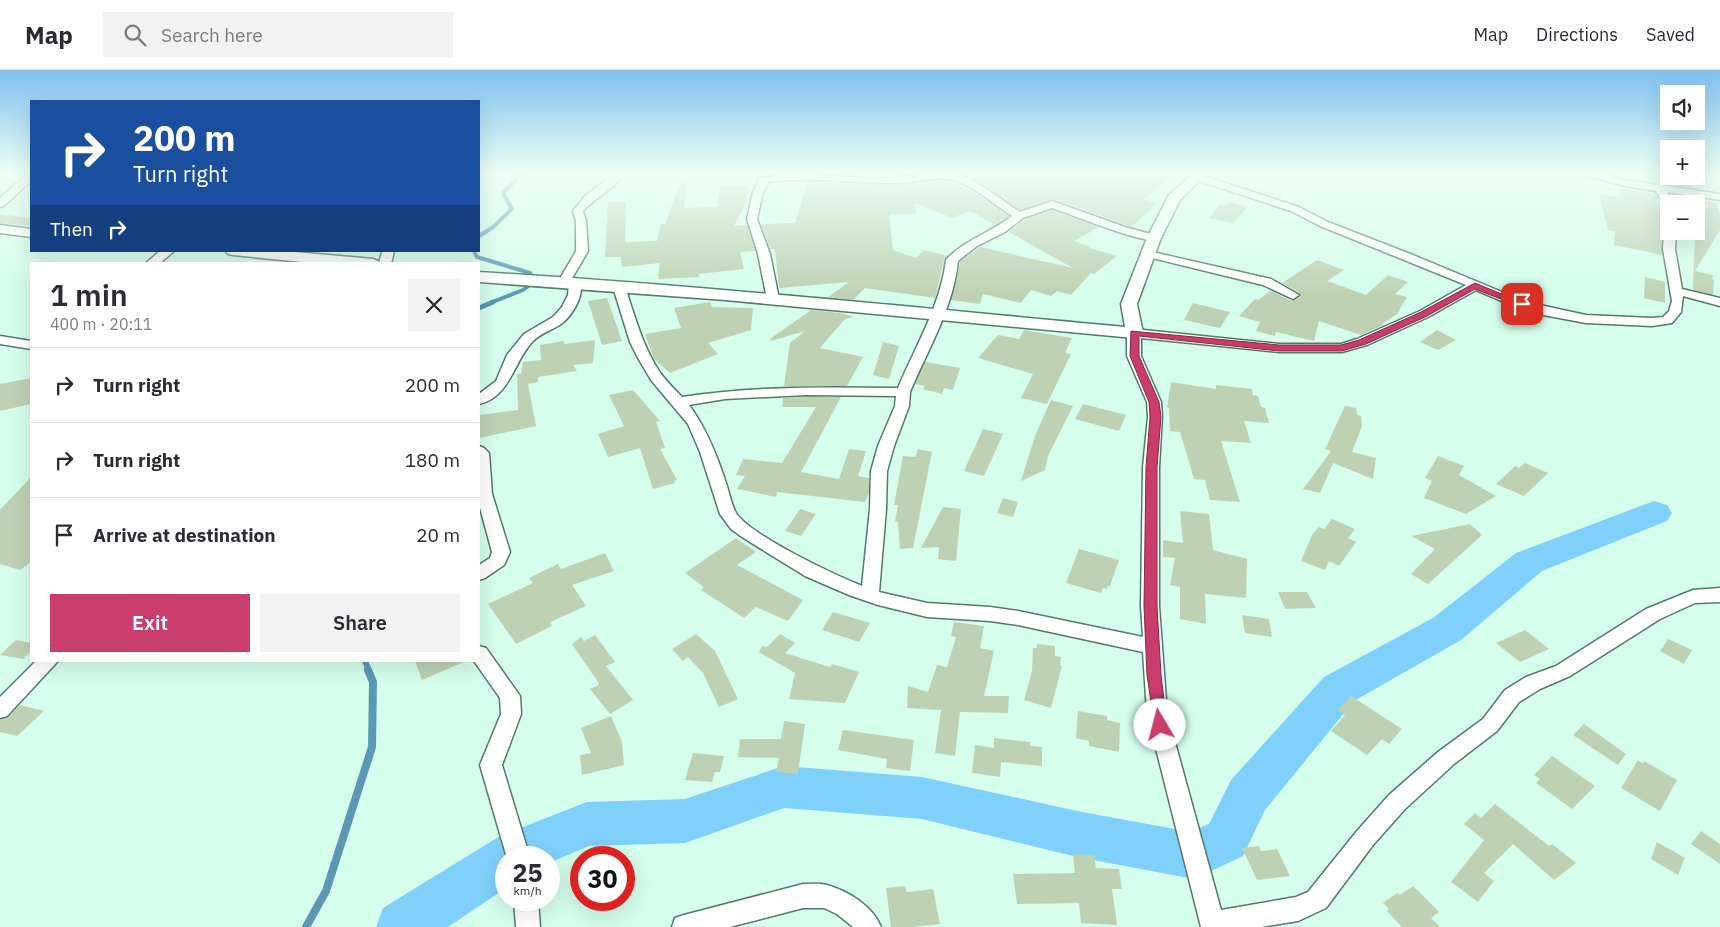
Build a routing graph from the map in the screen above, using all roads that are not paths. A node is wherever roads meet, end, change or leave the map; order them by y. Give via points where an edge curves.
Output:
1 (579, 213) edge
2 (754, 213) edge
3 (1014, 213) edge
4 (1027, 213) edge
5 (1079, 213) edge
6 (1167, 213) edge
7 (1303, 213) edge
8 (1019, 216) junction
9 (0, 229) edge
10 (30, 233) edge
11 (1154, 238) junction
12 (1670, 240) edge
13 (167, 252) edge
14 (242, 252) edge
15 (1148, 254) junction
16 (154, 262) edge
17 (351, 262) edge
18 (480, 278) edge
19 (570, 283) junction
20 (1475, 285) junction
21 (619, 287) junction
22 (1677, 291) junction
23 (1293, 295) dead end
24 (773, 299) junction
25 (1720, 302) edge
26 (938, 315) junction
27 (1134, 333) junction
28 (0, 340) edge
29 (30, 344) edge
30 (903, 392) junction
31 (480, 399) edge
32 (679, 402) junction
33 (480, 452) edge
34 (480, 573) edge
35 (1720, 595) edge
36 (870, 596) junction
37 (1152, 646) junction
38 (480, 654) edge
39 (47, 662) edge
40 (0, 710) edge
41 (515, 846) edge
42 (527, 911) edge
43 (1212, 925) edge
44 (528, 927) edge
45 (684, 927) edge
46 (869, 927) edge

1 - 19 street via 582,251
2 - 24 street via 752,219 764,254
3 - 8 street
4 - 8 street
5 - 11 street
6 - 11 street
7 - 20 street
8 - 26 street via 952,260 952,274
9 - 10 street
11 - 15 street
12 - 22 street
13 - 16 street
14 - 17 street
15 - 23 street via 1267,282
15 - 27 street via 1129,304
18 - 19 street
19 - 21 street
19 - 31 street via 574,296 568,308 558,320 529,338 514,355 502,382
20 - 22 street via 1543,311 1635,323 1667,320 1675,312
20 - 27 street via 1424,314 1342,348 1279,348
21 - 24 street
21 - 32 street via 644,356 656,377
22 - 25 street
24 - 26 street
26 - 27 street
26 - 30 street
27 - 37 street via 1134,356 1154,402 1155,417 1151,467
28 - 29 street
30 - 32 street via 806,390 724,395
30 - 36 street via 902,406 879,471
32 - 36 street via 700,435 728,514 737,525 816,575
33 - 34 street via 484,494 501,552 498,561
35 - 43 street via 1693,597 1653,614 1563,671 1533,682 1512,696 1490,725 1446,758 1397,802 1317,900 1298,909
36 - 37 street via 928,610 1000,615
37 - 43 street via 1162,737
38 - 41 street via 510,696 510,714 491,765
39 - 40 street
42 - 44 street
45 - 46 street via 803,896 825,896 846,906

